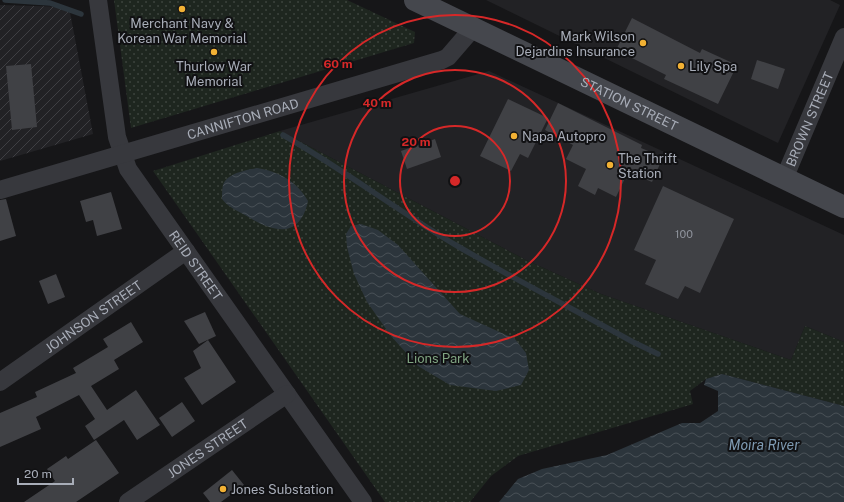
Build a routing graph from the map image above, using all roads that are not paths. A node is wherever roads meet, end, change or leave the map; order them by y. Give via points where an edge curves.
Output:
1 (98, 0) edge
2 (414, 0) edge
3 (473, 28) junction
4 (844, 37) edge
5 (122, 154) junction
6 (784, 179) junction
7 (0, 190) edge
8 (844, 207) edge
9 (186, 251) junction
10 (0, 382) edge
11 (287, 394) junction
12 (128, 502) edge
13 (363, 502) edge

1 - 5 street, REID STREET via 117,137
2 - 3 main road, STATION STREET
3 - 5 street, CANNIFTON ROAD via 442,60
3 - 6 main road, STATION STREET
4 - 6 street, BROWN STREET
5 - 7 street, CANNIFTON ROAD
5 - 9 street, REID STREET via 128,169
6 - 8 main road, STATION STREET
9 - 10 street, JOHNSON STREET
9 - 11 street, REID STREET
11 - 12 street, JONES STREET
11 - 13 street, REID STREET

